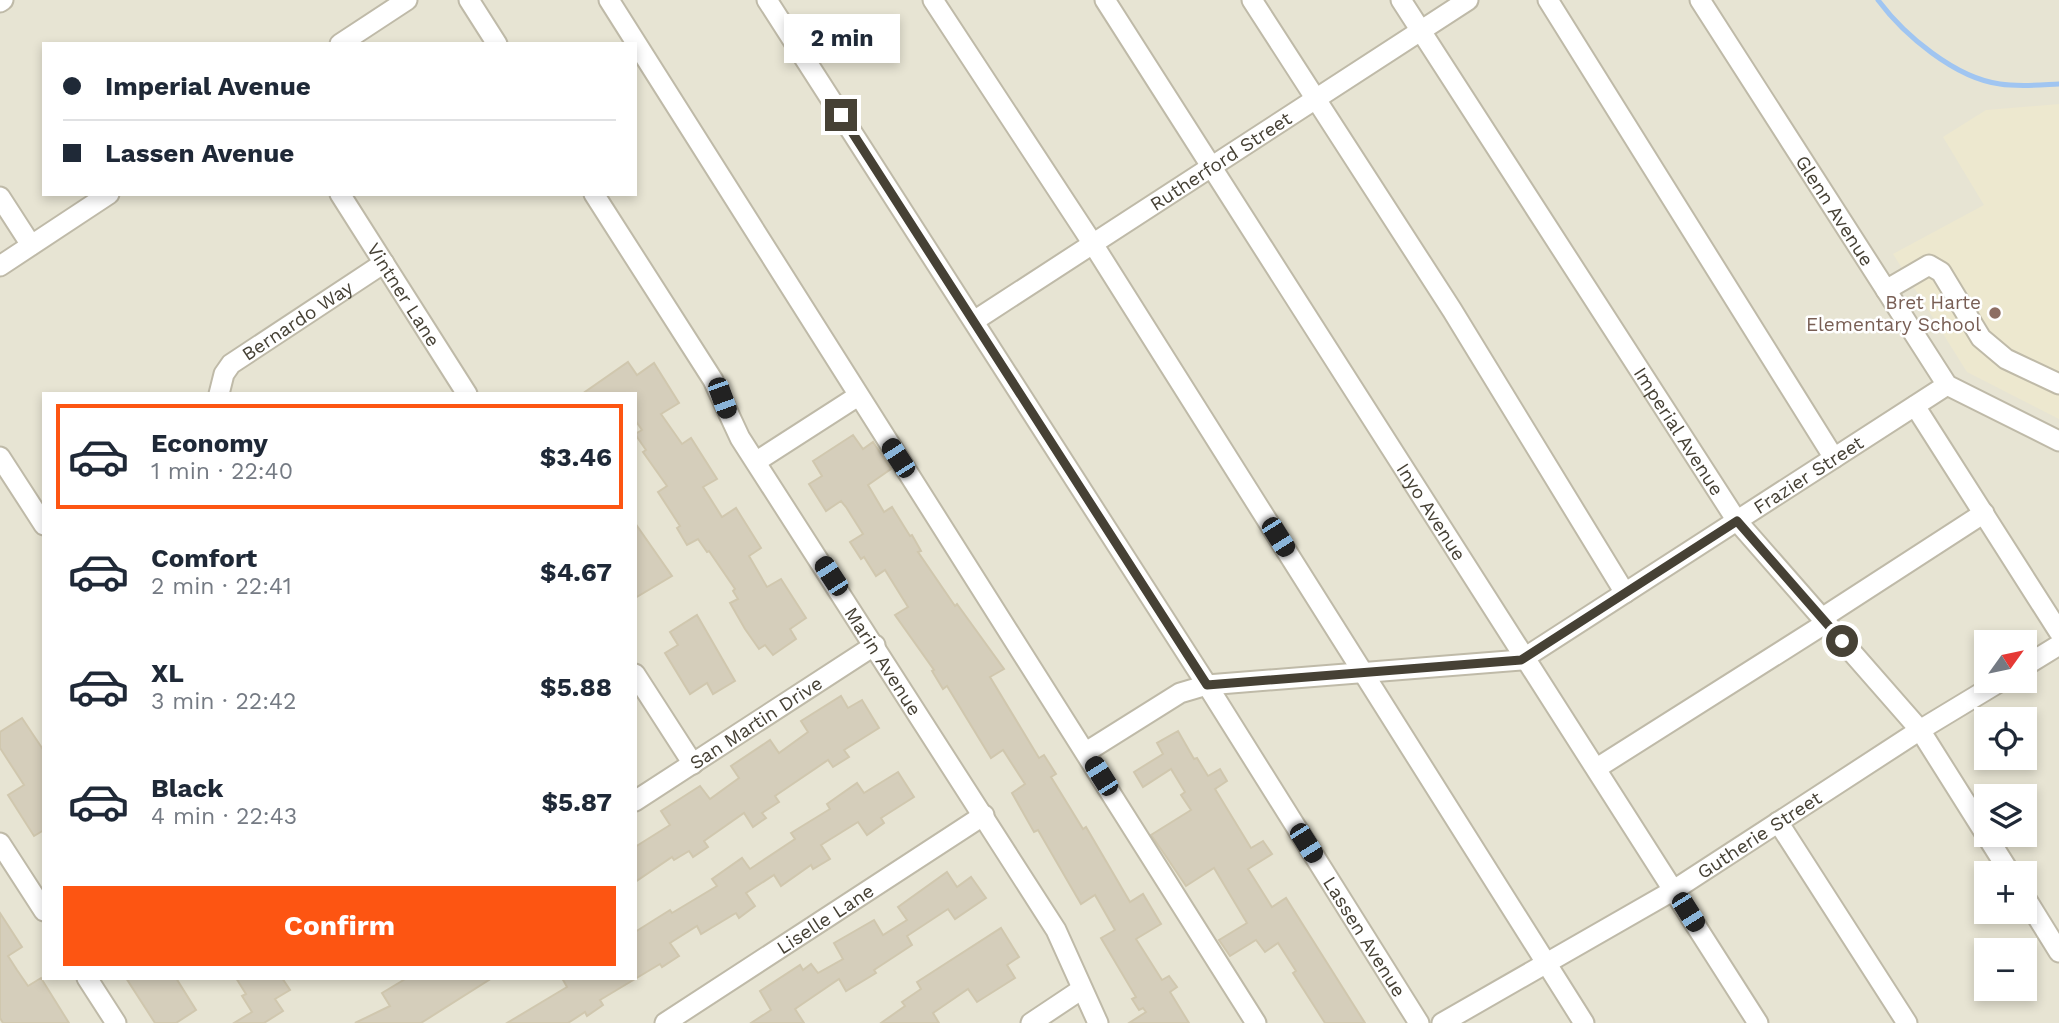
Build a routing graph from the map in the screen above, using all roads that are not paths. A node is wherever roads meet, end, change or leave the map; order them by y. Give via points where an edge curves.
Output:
1 (407, 0) edge
2 (469, 0) edge
3 (609, 0) edge
4 (767, 0) edge
5 (933, 0) edge
6 (1105, 0) edge
7 (1252, 0) edge
8 (1401, 0) edge
9 (1468, 0) edge
10 (1548, 0) edge
11 (1700, 0) edge
12 (1420, 31) junction
13 (343, 42) edge
14 (496, 42) edge
15 (635, 42) edge
16 (637, 45) edge
17 (1316, 99) junction
18 (1212, 166) junction
19 (106, 196) edge
20 (341, 196) edge
21 (595, 196) edge
22 (0, 197) edge
23 (1093, 244) junction
24 (31, 245) junction
25 (384, 263) junction
26 (0, 266) edge
27 (1886, 290) junction
28 (974, 321) junction
29 (2059, 384) edge
30 (1947, 385) junction
31 (219, 390) edge
32 (466, 392) edge
33 (858, 396) junction
34 (1916, 405) junction
35 (2059, 441) edge
36 (0, 457) edge
37 (1834, 458) junction
38 (757, 461) junction
39 (1984, 513) junction
40 (1737, 521) junction
41 (42, 522) edge
42 (1625, 593) junction
43 (1824, 621) junction
44 (2059, 632) edge
45 (875, 645) junction
46 (2059, 645) edge
47 (1526, 657) junction
48 (2037, 659) edge
49 (1363, 673) junction
50 (637, 677) edge
51 (1207, 685) junction
52 (1981, 693) edge
53 (1920, 730) junction
54 (1086, 752) junction
55 (692, 764) junction
56 (1597, 768) junction
57 (637, 800) edge
58 (984, 815) junction
59 (1778, 822) junction
60 (0, 843) edge
61 (2002, 861) edge
62 (1675, 890) junction
63 (42, 908) edge
64 (2037, 916) edge
65 (2059, 952) edge
66 (1546, 963) junction
67 (88, 980) edge
68 (1082, 989) junction
69 (116, 1023) edge
70 (665, 1023) edge
71 (1031, 1023) edge
72 (1098, 1023) edge
73 (1256, 1023) edge
74 (1419, 1023) edge
75 (1442, 1023) edge
76 (1584, 1023) edge
77 (1758, 1023) edge
78 (1907, 1023) edge

1 - 13 street
2 - 14 street
3 - 15 street
4 - 28 street, Lassen Avenue
5 - 23 street
6 - 18 street, Inyo Avenue
7 - 17 street
8 - 12 street, Imperial Avenue
9 - 12 street, Rutherford Street
10 - 37 street
11 - 27 street, Glenn Avenue
12 - 17 street, Rutherford Street
12 - 40 street, Imperial Avenue
16 - 33 street
17 - 18 street, Rutherford Street
17 - 42 street
18 - 23 street, Rutherford Street
18 - 47 street, Inyo Avenue
19 - 24 street
20 - 25 street, Vintner Lane
21 - 38 street, Marin Avenue via 713,380 740,438
22 - 24 street
23 - 28 street, Rutherford Street
23 - 49 street
24 - 26 street
25 - 31 street, Bernardo Way via 231,364
25 - 32 street, Vintner Lane
27 - 29 street via 1929,265 1941,272 1981,338 2006,359
27 - 30 street, Glenn Avenue
28 - 51 street, Lassen Avenue
30 - 34 street, Frazier Street
30 - 35 street
33 - 38 street
33 - 54 street
34 - 37 street, Frazier Street
34 - 39 street
36 - 41 street
37 - 40 street, Frazier Street
38 - 45 street, Marin Avenue
39 - 43 street
39 - 44 street
40 - 42 street, Frazier Street
40 - 43 street, Imperial Avenue
42 - 47 street, Frazier Street
43 - 53 street, Imperial Avenue
43 - 56 street
45 - 55 street, San Martin Drive
45 - 58 street, Marin Avenue
46 - 48 street
47 - 49 street, Frazier Street
47 - 56 street, Inyo Avenue
49 - 51 street, Frazier Street
49 - 66 street
50 - 55 street
51 - 54 street, Frazier Street via 1180,693
51 - 74 street, Lassen Avenue
52 - 53 street, Gutherie Street
53 - 59 street, Gutherie Street
53 - 61 street, Imperial Avenue
54 - 73 street
55 - 57 street, San Martin Drive
56 - 62 street, Inyo Avenue
58 - 68 street, Marin Avenue via 1056,930
58 - 70 street, Liselle Lane
59 - 62 street, Gutherie Street
59 - 78 street
60 - 63 street
62 - 66 street, Gutherie Street
62 - 77 street, Inyo Avenue
64 - 65 street
66 - 75 street, Gutherie Street
66 - 76 street
67 - 69 street
68 - 71 street
68 - 72 street, Marin Avenue

